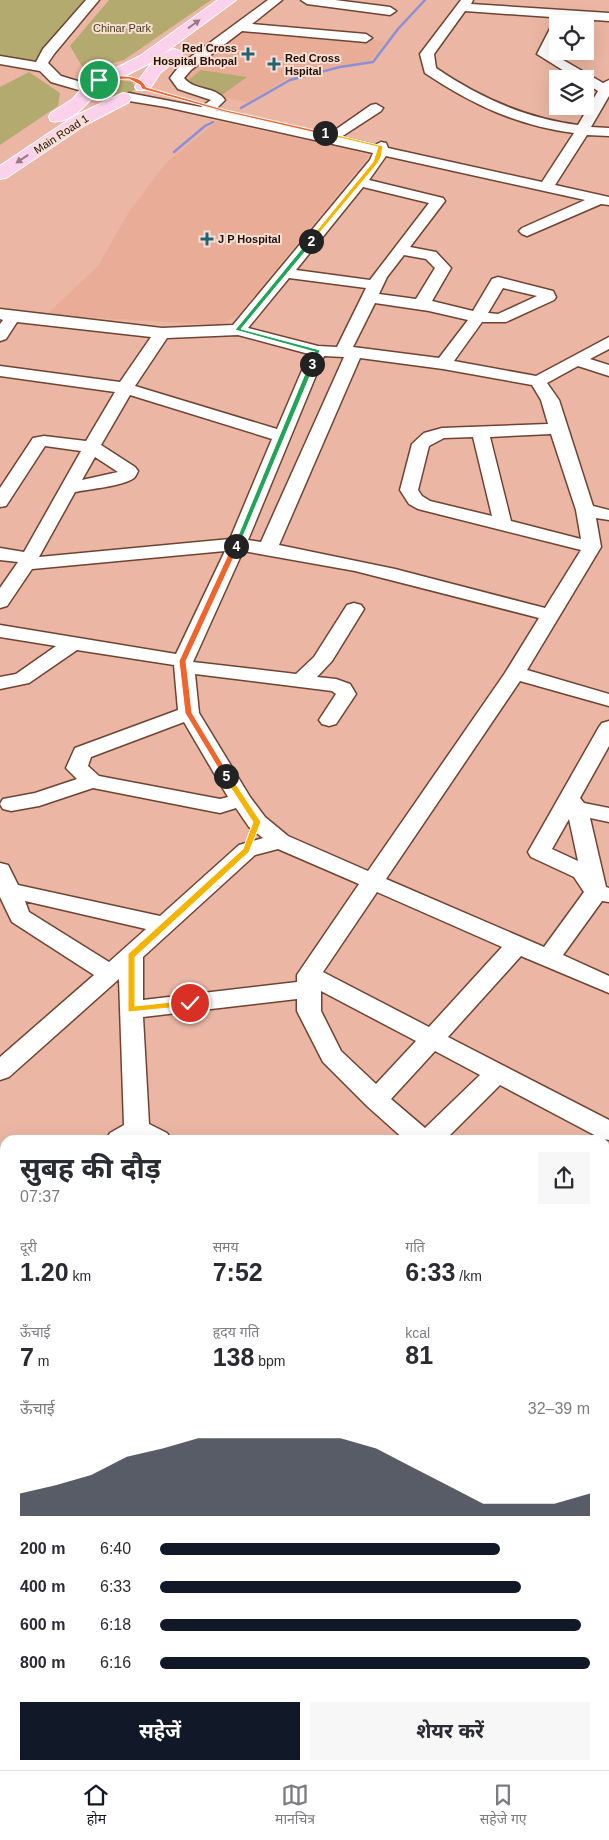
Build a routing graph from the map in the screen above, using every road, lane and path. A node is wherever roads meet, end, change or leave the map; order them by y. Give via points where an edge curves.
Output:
1 (93, 0) edge
2 (102, 0) edge
3 (276, 0) edge
4 (307, 0) edge
5 (234, 3) edge
6 (465, 3) edge
7 (390, 11) dead end
8 (609, 17) edge
9 (594, 18) edge
10 (549, 19) edge
11 (240, 26) junction
12 (366, 38) dead end
13 (549, 44) edge
14 (549, 57) edge
15 (0, 60) edge
16 (555, 60) edge
17 (42, 66) junction
18 (96, 81) junction
19 (143, 87) junction
20 (607, 87) edge
21 (126, 97) junction
22 (376, 108) dead end
23 (206, 109) junction
24 (582, 131) junction
25 (609, 132) edge
26 (335, 135) junction
27 (380, 148) junction
28 (409, 154) junction
29 (0, 156) edge
30 (562, 160) junction
31 (0, 174) edge
32 (524, 176) junction
33 (362, 177) junction
34 (549, 182) junction
35 (606, 198) edge
36 (527, 231) dead end
37 (400, 250) junction
38 (286, 273) junction
39 (372, 291) junction
40 (429, 306) junction
41 (7, 316) edge
42 (238, 330) junction
43 (162, 332) junction
44 (0, 336) edge
45 (609, 342) edge
46 (318, 351) junction
47 (348, 352) junction
48 (578, 360) junction
49 (443, 364) junction
50 (0, 371) edge
51 (609, 371) edge
52 (538, 381) junction
53 (125, 388) junction
54 (106, 422) junction
55 (558, 429) junction
56 (480, 432) junction
57 (282, 436) junction
58 (44, 441) junction
59 (92, 447) junction
60 (68, 488) junction
61 (0, 502) edge
62 (584, 510) junction
63 (609, 515) edge
64 (503, 525) junction
65 (237, 544) junction
66 (592, 547) junction
67 (268, 548) junction
68 (0, 554) edge
69 (27, 561) junction
70 (0, 602) edge
71 (354, 609) dead end
72 (550, 615) junction
73 (0, 630) edge
74 (74, 643) junction
75 (183, 664) junction
76 (515, 673) junction
77 (302, 681) junction
78 (0, 683) edge
79 (609, 700) edge
80 (189, 713) junction
81 (329, 720) dead end
82 (609, 727) edge
83 (92, 781) junction
84 (241, 800) junction
85 (11, 804) dead end
86 (573, 804) junction
87 (609, 815) edge
88 (257, 822) junction
89 (280, 841) junction
90 (246, 850) junction
91 (4, 880) edge
92 (374, 881) junction
93 (602, 894) edge
94 (164, 925) junction
95 (517, 945) junction
96 (131, 956) junction
97 (548, 959) junction
98 (110, 974) junction
99 (309, 982) junction
100 (609, 985) edge
101 (131, 1010) junction
102 (430, 1039) junction
103 (0, 1071) edge
104 (497, 1073) junction
105 (376, 1100) junction
106 (609, 1131) edge
107 (138, 1135) edge
108 (416, 1135) edge
109 (435, 1135) edge

1 - 17 street via 44,56
2 - 18 street via 52,60 61,69
3 - 11 street
4 - 7 street
18 -> 5 main road, Main Road 1 via 146,59
5 - 19 main road, Main Road 1 via 161,64
6 - 10 street
6 - 24 street via 427,54 430,70 458,90 505,113
8 - 9 street
11 - 12 street
11 - 23 street via 186,67 177,78 183,86 216,97 216,103
13 - 14 street via 544,54
15 - 17 street
16 - 20 street
17 - 18 street via 64,83
18 - 19 main road via 129,78 138,80
18 - 21 main road via 100,97
18 - 29 main road, Main Road 1 via 78,103
19 - 21 main road, Main Road 1 via 140,92
19 - 23 street
20 - 24 street
21 - 23 street
21 -> 31 main road, Main Road 1 via 79,120
22 - 26 street
23 - 26 street
23 - 27 street
24 - 25 street
24 - 30 street
26 - 27 street
27 - 28 street
27 - 33 street via 377,160
28 - 32 street
28 - 33 street
28 - 35 street
30 - 32 street
30 - 34 street
32 - 34 street
33 - 37 street via 438,200
33 - 38 street
34 - 35 street
35 - 36 street
37 - 39 street
37 - 40 street via 431,255 444,268 424,300
38 - 39 street
38 - 42 street
39 - 40 street
39 - 47 street
40 - 49 street via 478,317
41 - 43 street
41 - 44 street
42 - 43 street
42 - 46 street
43 - 53 street
45 - 48 street
46 - 47 street
46 - 57 street
47 - 49 street
47 - 67 street
48 - 51 street
48 - 52 street
49 - 52 street
50 - 53 street
52 - 55 street via 550,400
53 - 54 street
53 - 57 street
54 - 58 street via 80,433
54 - 59 street
55 - 56 street
55 - 62 street
56 - 64 street
56 - 64 street via 442,433 421,444 409,490 415,500 424,505
57 - 65 street
58 - 59 street
58 - 61 street via 35,445
59 - 60 street
59 - 60 street via 129,471 128,474
60 - 69 street
62 - 63 street
62 - 66 street
64 - 66 street
65 - 67 street
65 - 69 street
65 - 75 street
66 - 72 street
67 - 72 street via 406,577
68 - 69 street
69 - 70 street
71 - 77 street via 322,661
72 - 76 street
73 - 74 street
74 - 75 street
74 - 78 street via 22,679
75 - 77 street
75 - 80 street
76 - 79 street
76 - 92 street
77 - 81 street via 343,688 346,694
80 - 83 street via 82,753 77,768
80 - 84 street
82 - 86 street
83 - 84 street via 220,806
83 - 85 street via 39,799
84 - 88 street
86 - 87 street
86 - 93 street
86 - 93 street via 539,852 582,872
88 - 89 street
88 - 90 street
89 - 90 street
89 - 92 street
90 - 94 street
91 - 94 street
91 - 98 street via 20,917
92 - 95 street
92 - 99 street
93 - 97 street
94 - 96 street
95 - 97 street
95 - 102 street
96 - 98 street
96 - 101 street
97 - 100 street
98 - 103 street
99 - 101 street
99 - 102 street
99 - 105 street via 309,1011 332,1056
101 - 107 street
102 - 104 street
102 - 105 street
104 - 106 street
104 - 109 street
105 - 108 street

